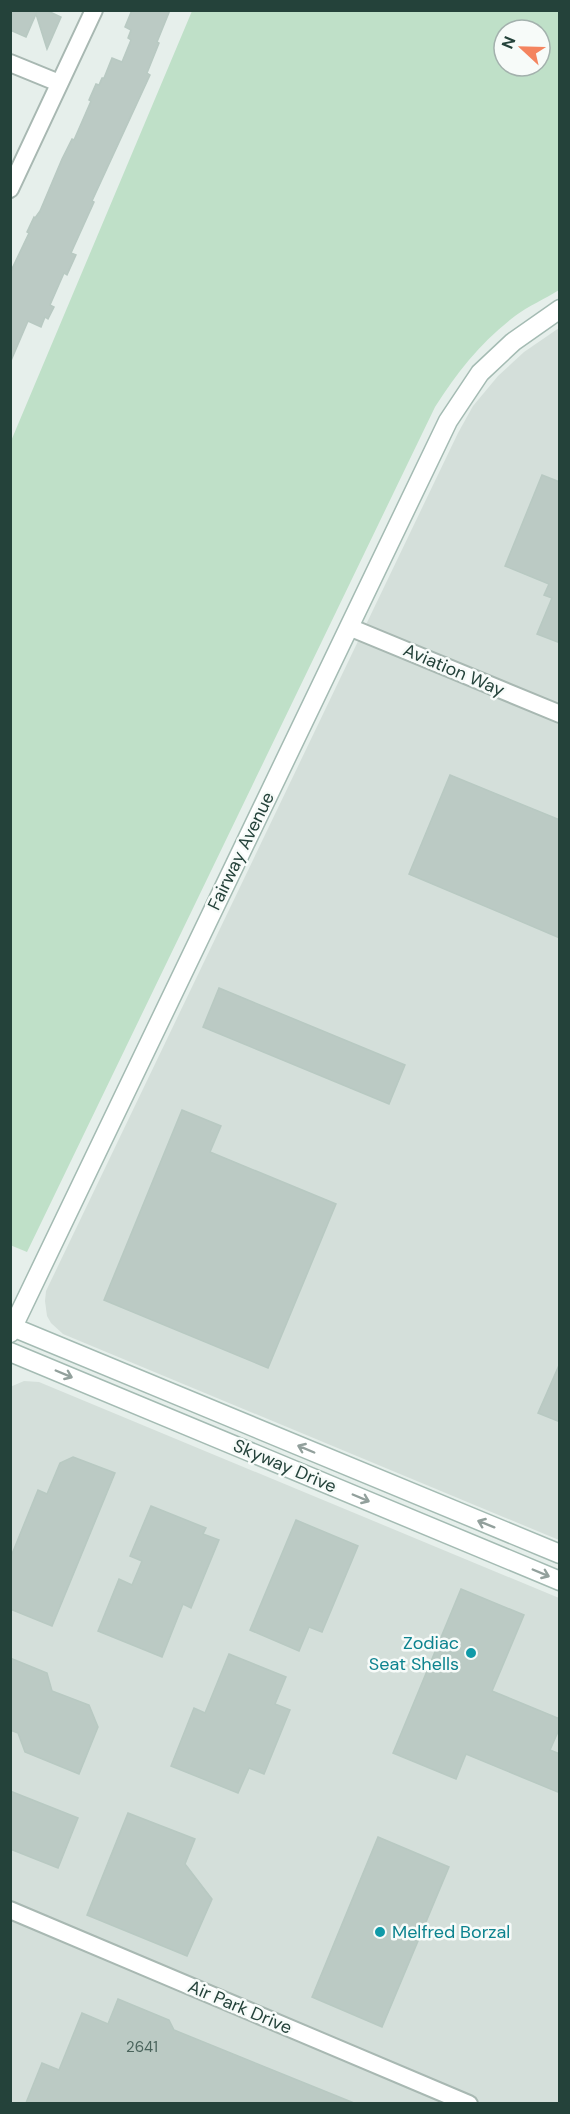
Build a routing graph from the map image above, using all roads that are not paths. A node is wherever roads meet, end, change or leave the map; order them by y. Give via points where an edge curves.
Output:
1 (94, 10) edge
2 (10, 63) edge
3 (59, 83) junction
4 (10, 189) edge
5 (560, 309) edge
6 (349, 627) junction
7 (560, 714) edge
8 (12, 1328) edge
9 (10, 1352) edge
10 (560, 1554) edge
11 (560, 1581) edge
12 (10, 1910) edge
13 (469, 2103) edge

1 - 3 street
2 - 3 street
3 - 4 street
5 - 6 main road, Fairway Avenue via 513,342 480,373 448,421
6 - 7 street, Aviation Way
6 - 8 main road, Fairway Avenue
10 -> 8 main road, Skyway Drive
9 -> 11 main road, Skyway Drive
12 - 13 street, Air Park Drive

